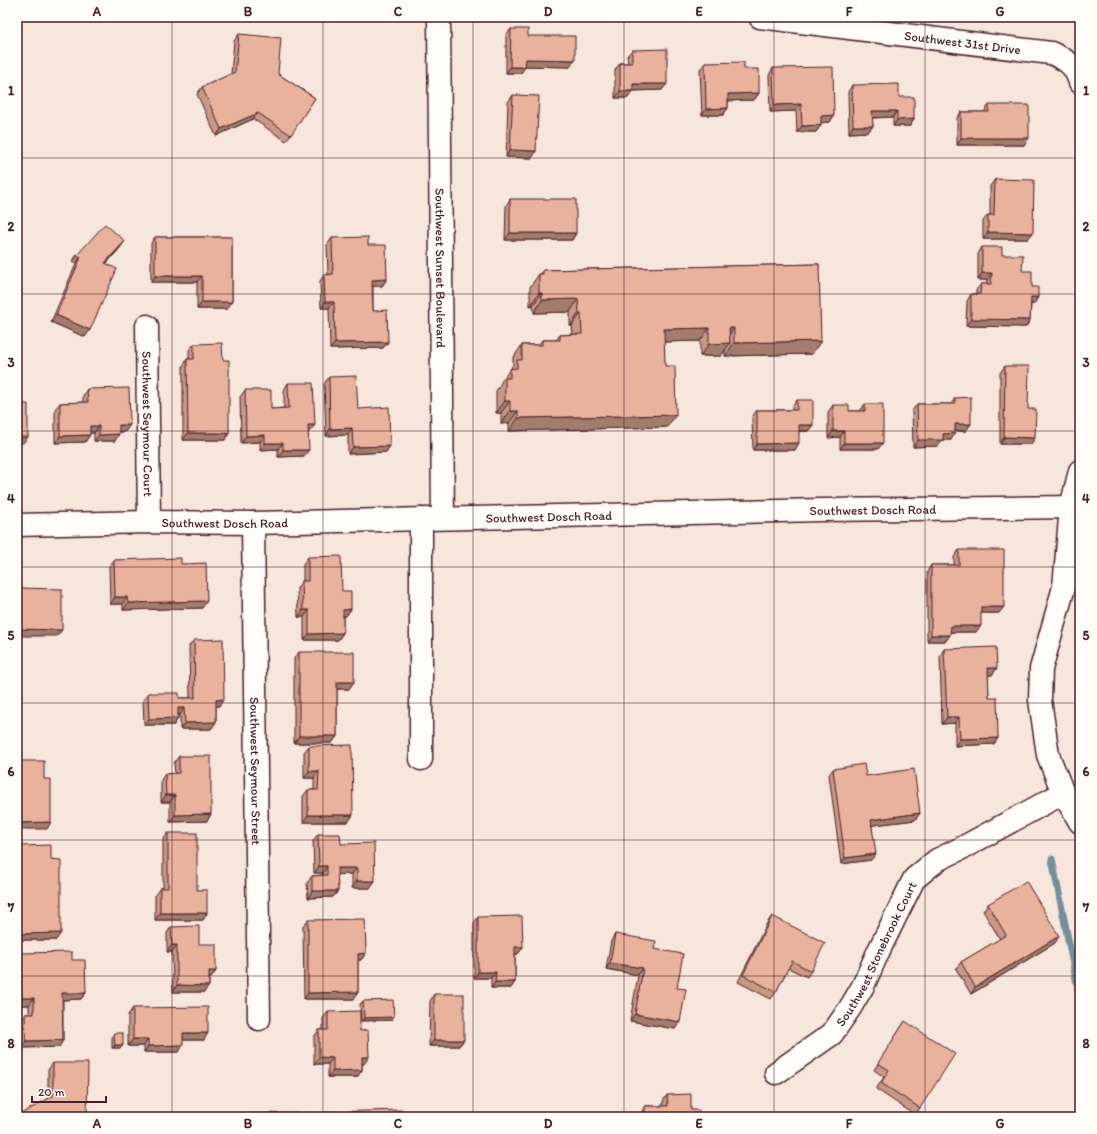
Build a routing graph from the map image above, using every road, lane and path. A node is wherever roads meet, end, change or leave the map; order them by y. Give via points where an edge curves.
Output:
1 (439, 17) edge
2 (760, 17) edge
3 (1080, 82) edge
4 (147, 326) dead end
5 (1080, 471) edge
6 (1076, 507) edge
7 (443, 518) junction
8 (421, 519) junction
9 (149, 522) junction
10 (253, 523) junction
11 (17, 525) edge
12 (422, 759) dead end
13 (1063, 793) junction
14 (1080, 822) edge
15 (259, 1019) dead end
16 (776, 1073) dead end

1 - 7 street, Southwest Sunset Boulevard
2 - 3 street, Southwest 31st Drive via 1051,52 1064,58 1074,67
4 - 9 street, Southwest Seymour Court
5 - 6 street
6 - 7 street, Southwest Dosch Road
6 - 13 street via 1064,587 1041,669 1040,700 1048,755
7 - 8 street, Southwest Dosch Road
8 - 10 street, Southwest Dosch Road
8 - 12 street
9 - 10 street, Southwest Dosch Road
9 - 11 street, Southwest Dosch Road
10 - 15 street, Southwest Seymour Street
13 - 14 street
13 - 16 street, Southwest Stonebrook Court via 964,848 937,860 914,880 863,986 832,1034

